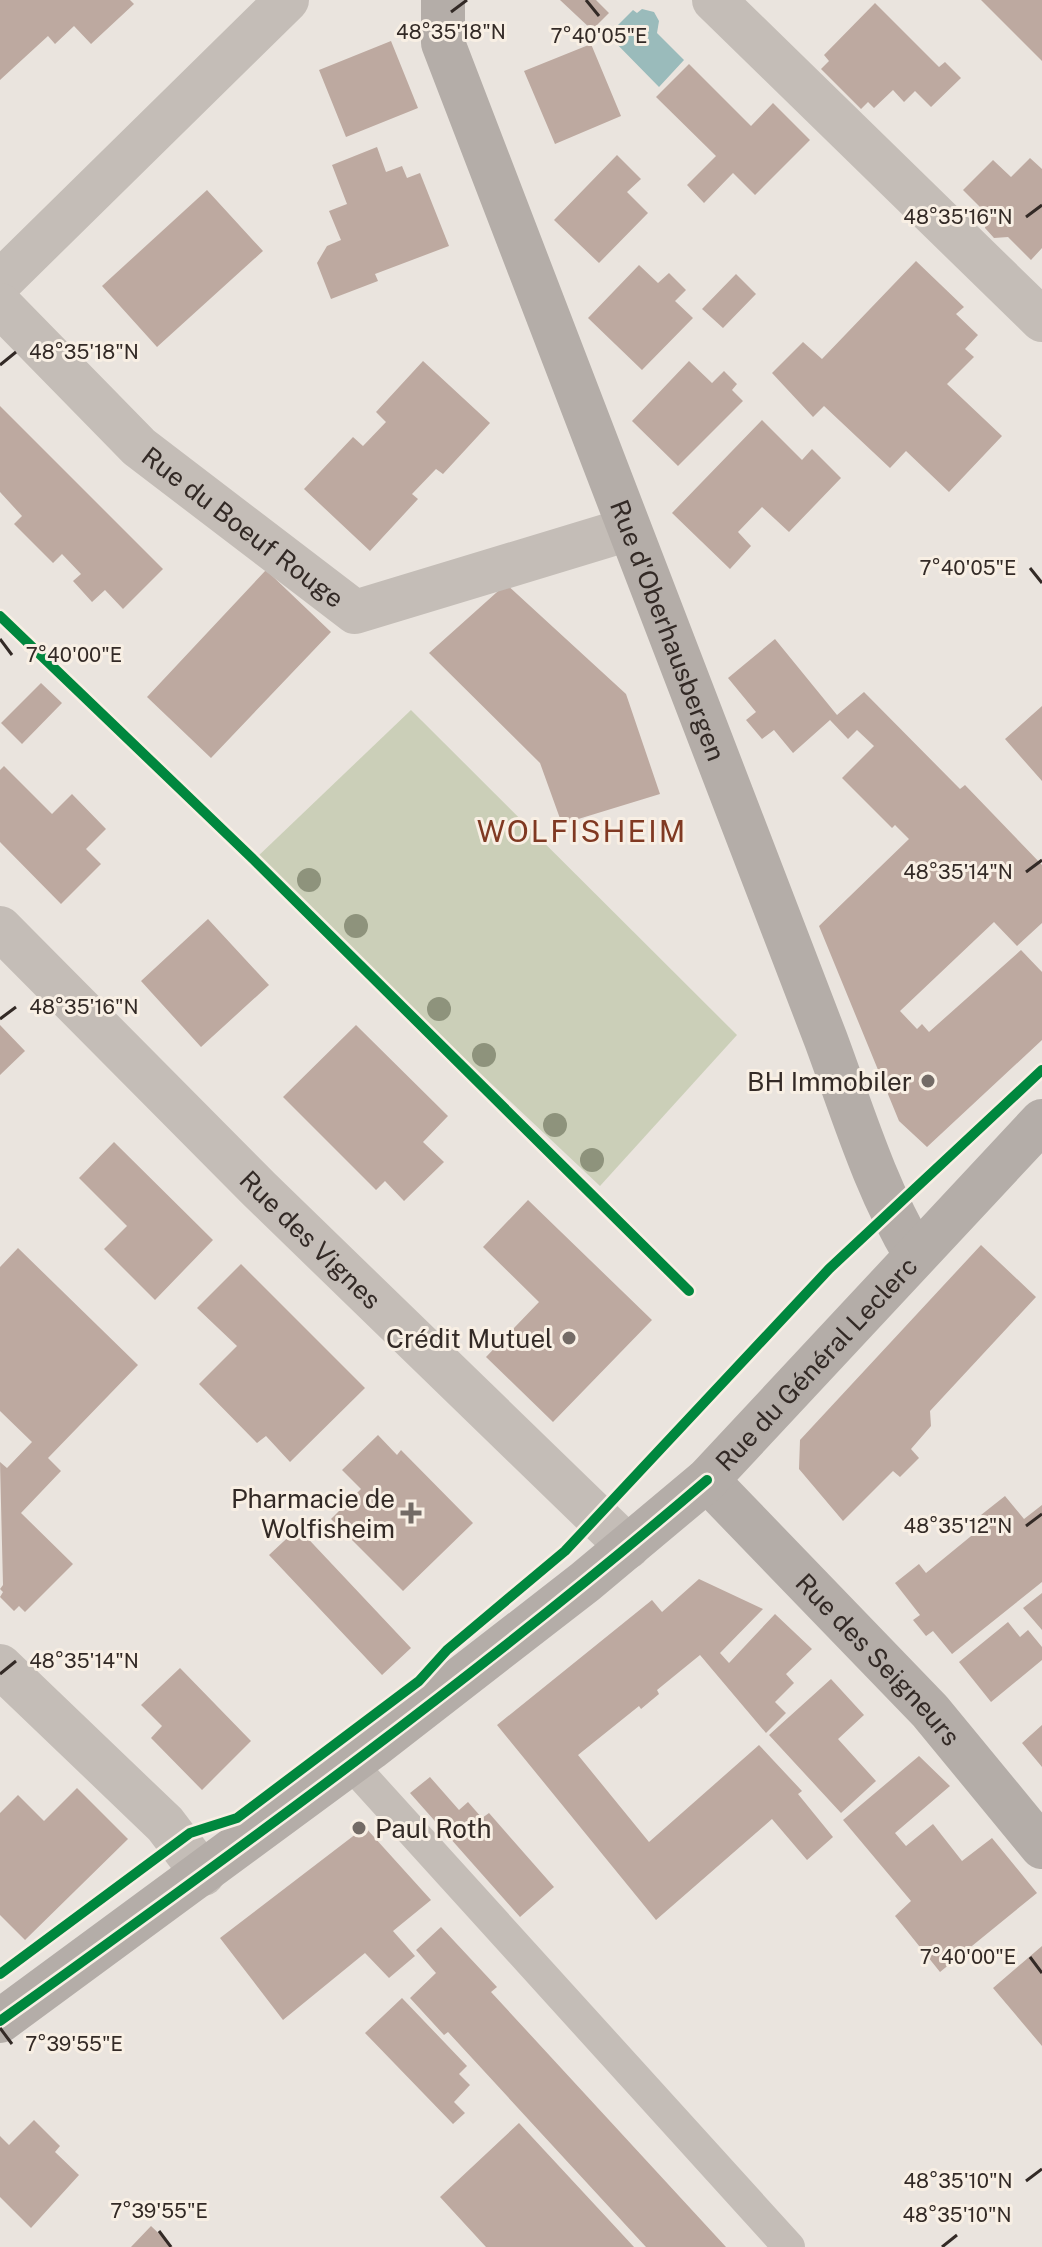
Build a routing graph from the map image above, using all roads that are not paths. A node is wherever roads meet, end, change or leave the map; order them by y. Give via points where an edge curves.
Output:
1 (287, 0) edge
2 (443, 0) edge
3 (714, 0) edge
4 (0, 282) edge
5 (0, 305) edge
6 (1042, 320) edge
7 (629, 529) junction
8 (0, 928) edge
9 (1042, 1121) edge
10 (915, 1254) junction
11 (707, 1480) junction
12 (628, 1547) junction
13 (0, 1666) edge
14 (350, 1763) junction
15 (1042, 1847) edge
16 (203, 1874) junction
17 (0, 2021) edge
18 (789, 2247) edge

1 - 4 street
2 - 7 main road, Rue d'Oberhausbergen via 443,43
3 - 6 street
5 - 7 street, Rue du Boeuf Rouge via 139,447 355,612
7 - 10 main road, Rue d'Oberhausbergen via 871,1168
8 - 12 street, Rue des Vignes via 259,1189
9 - 10 main road, Rue du Général Leclerc
10 - 11 main road, Rue du Général Leclerc
11 - 12 main road, Rue du Général Leclerc
11 - 15 main road, Rue des Seigneurs via 930,1711
12 - 14 main road, Rue du Général Leclerc
13 - 16 street via 165,1824
14 - 16 main road, Rue du Général Leclerc
14 - 18 lane
16 - 17 main road, Rue du Général Leclerc

